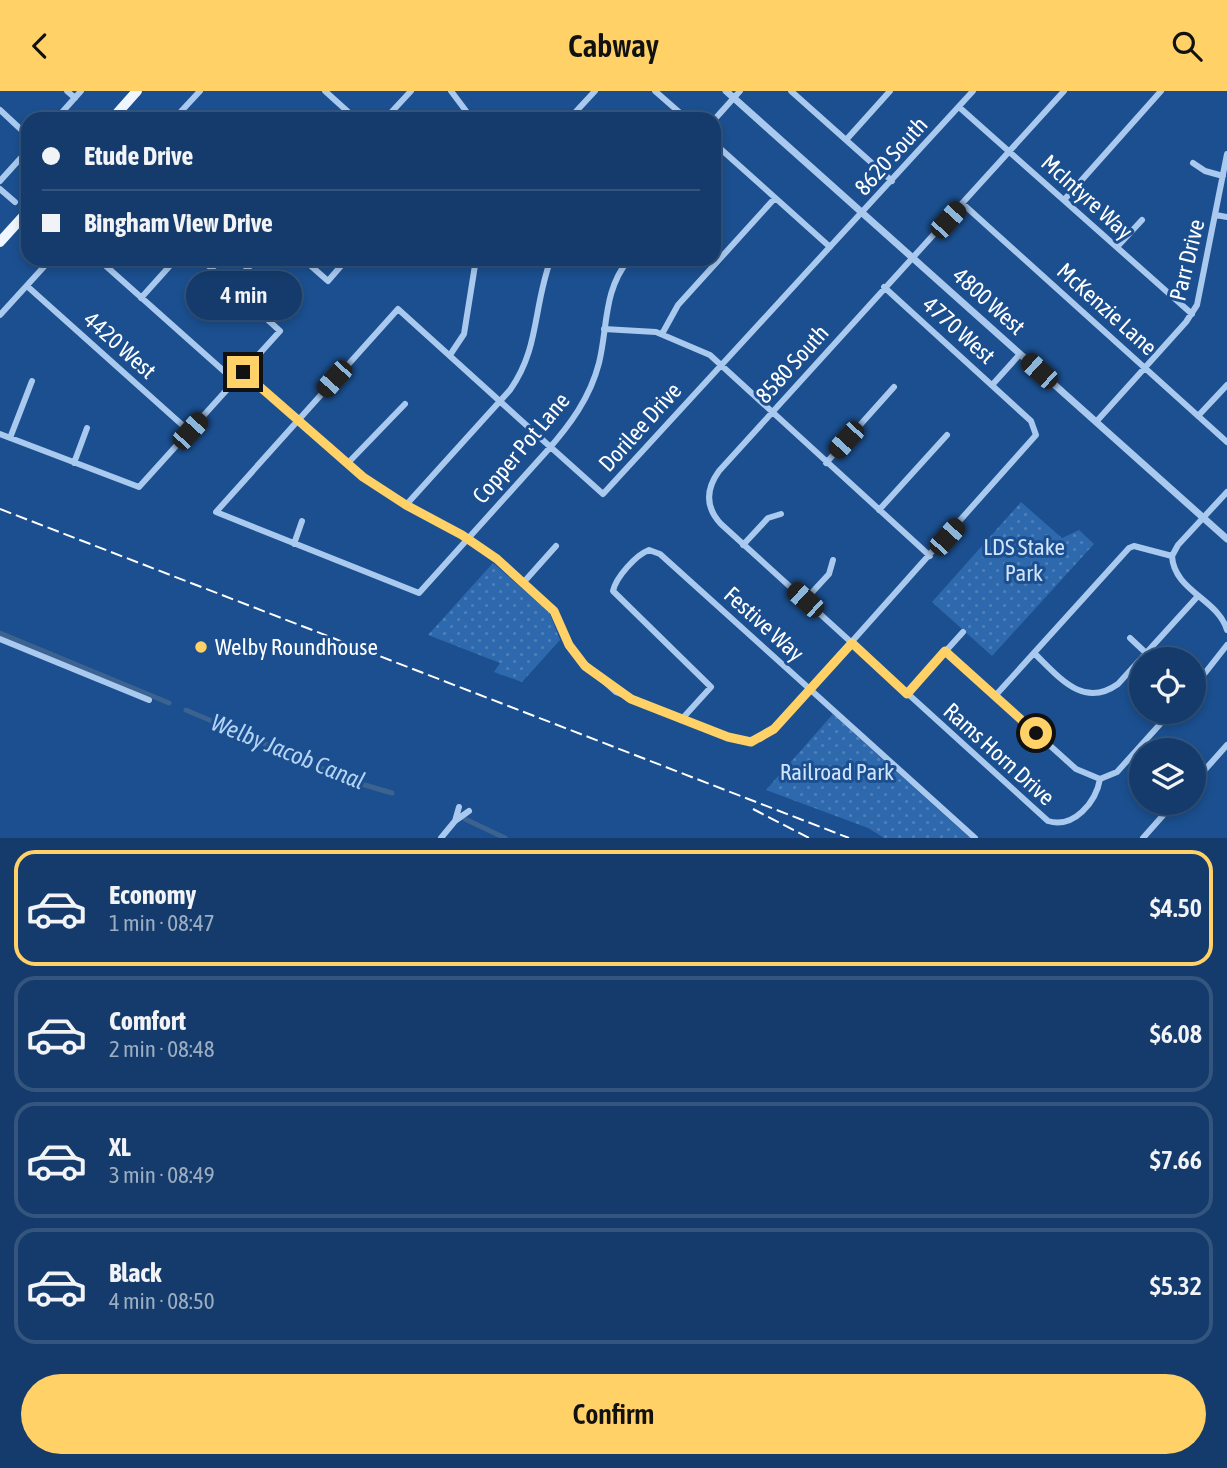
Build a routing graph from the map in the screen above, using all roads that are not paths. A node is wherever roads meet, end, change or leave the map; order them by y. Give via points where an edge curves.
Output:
1 (67, 91) edge
2 (81, 91) edge
3 (137, 91) edge
4 (200, 91) edge
5 (325, 91) edge
6 (411, 91) edge
7 (452, 91) edge
8 (595, 91) edge
9 (655, 91) edge
10 (726, 91) edge
11 (740, 91) edge
12 (791, 91) edge
13 (890, 91) edge
14 (973, 91) edge
15 (1064, 91) edge
16 (1161, 91) edge
17 (75, 98) junction
18 (734, 98) junction
19 (959, 107) junction
20 (0, 110) edge
21 (62, 112) edge
22 (118, 112) edge
23 (180, 112) edge
24 (348, 112) edge
25 (392, 112) edge
26 (466, 112) edge
27 (576, 112) edge
28 (679, 112) edge
29 (721, 112) edge
30 (21, 130) edge
31 (846, 140) junction
32 (721, 149) edge
33 (1010, 152) junction
34 (1227, 155) edge
35 (21, 158) edge
36 (1193, 163) dead end
37 (1223, 176) junction
38 (0, 181) edge
39 (892, 181) junction
40 (0, 188) edge
41 (775, 198) junction
42 (1064, 200) junction
43 (15, 202) dead end
44 (963, 204) junction
45 (863, 213) junction
46 (1216, 215) junction
47 (1227, 217) edge
48 (21, 219) edge
49 (1142, 220) dead end
50 (0, 242) edge
51 (830, 247) junction
52 (1117, 247) junction
53 (721, 258) edge
54 (913, 258) junction
55 (45, 266) edge
56 (106, 266) edge
57 (170, 266) edge
58 (209, 266) edge
59 (250, 266) edge
60 (311, 266) edge
61 (341, 266) edge
62 (474, 266) edge
63 (549, 266) edge
64 (624, 266) edge
65 (713, 266) edge
66 (27, 286) junction
67 (230, 286) junction
68 (884, 287) junction
69 (141, 297) junction
70 (1192, 314) junction
71 (0, 315) edge
72 (604, 329) junction
73 (662, 334) junction
74 (1020, 354) junction
75 (450, 355) junction
76 (721, 364) junction
77 (1145, 367) junction
78 (243, 372) junction
79 (32, 381) dead end
80 (234, 381) junction
81 (993, 384) junction
82 (1227, 385) edge
83 (894, 387) dead end
84 (500, 401) junction
85 (405, 404) dead end
86 (773, 410) junction
87 (1198, 416) junction
88 (297, 420) junction
89 (1096, 422) junction
90 (87, 428) dead end
91 (190, 431) junction
92 (0, 434) edge
93 (947, 435) dead end
94 (10, 438) junction
95 (1227, 442) edge
96 (550, 447) junction
97 (74, 463) junction
98 (826, 463) junction
99 (347, 464) junction
100 (1227, 492) edge
101 (708, 500) joint
102 (406, 505) junction
103 (879, 510) junction
104 (781, 514) dead end
105 (1203, 517) junction
106 (302, 521) dead end
107 (467, 538) junction
108 (1227, 539) edge
109 (293, 544) junction
110 (743, 545) junction
111 (556, 546) dead end
112 (930, 556) junction
113 (1172, 556) junction
114 (833, 560) dead end
115 (523, 583) junction
116 (1198, 596) junction
117 (805, 600) junction
118 (1227, 630) edge
119 (962, 632) dead end
120 (1130, 638) dead end
121 (0, 639) edge
122 (852, 643) junction
123 (1227, 645) edge
124 (1140, 647) edge
125 (1151, 647) edge
126 (945, 651) junction
127 (1034, 653) junction
128 (1129, 672) edge
129 (1206, 672) edge
130 (810, 689) junction
131 (907, 694) junction
132 (995, 697) junction
133 (149, 699) dead end
134 (681, 720) junction
135 (1160, 724) edge
136 (1227, 745) edge
137 (1206, 769) edge
138 (1100, 779) junction
139 (459, 807) dead end
140 (469, 811) dead end
141 (1163, 815) edge
142 (455, 822) junction
143 (441, 838) edge
144 (975, 838) edge
145 (1143, 838) edge

1 - 17 street
2 - 17 street
3 - 22 main road
4 - 23 street
5 - 24 street
6 - 25 street
7 - 26 street
8 - 27 street
9 - 28 street
10 - 18 street, 4800 West
11 - 18 street
12 - 31 street
13 - 31 street
14 - 19 street, 8620 South
15 - 33 street, 8580 South
16 - 42 street
17 - 21 street
18 - 29 street
18 - 45 street, 4800 West
19 - 33 street, McIntyre Way
19 - 39 street, 8620 South
20 - 30 street
31 - 39 street
32 - 41 street
33 - 42 street, McIntyre Way
33 - 44 street, 8580 South
34 - 37 street, Parr Drive
35 - 38 street
36 - 37 street
37 - 46 street, Parr Drive
39 - 45 street, 8620 South
40 - 43 street
41 - 51 street
41 - 53 street
42 - 52 street, McIntyre Way
44 - 54 street, 8580 South
44 - 77 street, McKenzie Lane
45 - 51 street, Dorilee Drive
45 - 54 street, 4800 West
46 - 47 street
46 - 70 street, Parr Drive via 1200,297
48 - 50 main road
49 - 52 street
51 - 76 street, Dorilee Drive
52 - 70 street, McIntyre Way
54 - 68 street, 8580 South
54 - 74 street, 4800 West
55 - 66 street
56 - 69 street
57 - 69 street
58 - 67 street
59 - 67 street
60 - 61 street via 328,281
62 - 75 street via 464,334
63 - 84 street via 531,353 523,372
64 - 72 street, Copper Pot Lane via 610,292
65 - 73 street via 678,305
66 - 71 street
66 - 91 street, 4420 West
67 - 78 street via 280,331
68 - 81 street, 4770 West
68 - 86 street, 8580 South
69 - 80 street
70 - 77 street, Parr Drive
72 - 73 street
72 - 96 street, Copper Pot Lane via 588,393
73 - 76 street via 700,349
74 - 81 street
74 - 89 street, 4800 West
75 - 84 street, Dorilee Drive
75 - 88 street, Dorilee Drive via 398,309
76 - 86 street
76 - 96 street, Dorilee Drive via 603,494
77 - 87 street, McKenzie Lane
77 - 89 street, Parr Drive
78 - 80 street
78 - 88 street
79 - 94 street
80 - 91 street
81 - 112 street, 4770 West via 1036,431 1031,443
82 - 87 street
83 - 98 street
84 - 96 street, Dorilee Drive
84 - 102 street
85 - 99 street
86 - 98 street
86 - 101 street, 8580 South via 719,471
87 - 95 street, McKenzie Lane
88 - 99 street
88 - 109 street, Copper Pot Lane via 216,512
89 - 105 street, 4800 West
90 - 97 street
91 - 97 street via 139,487
92 - 94 street
93 - 103 street
94 - 97 street
96 - 107 street, Copper Pot Lane
98 - 103 street
99 - 102 street
100 - 105 street
101 - 110 street, Rams Horn Drive via 715,518
102 - 107 street
103 - 112 street
104 - 110 street via 768,518
105 - 108 street, 4800 West
105 - 113 street
106 - 109 street
107 - 109 street, Copper Pot Lane via 419,593
107 - 115 street
110 - 117 street, Rams Horn Drive
111 - 115 street
112 - 122 street
113 - 116 street via 1177,575
113 - 127 street via 1129,548
114 - 117 street via 829,574
115 - 134 street via 554,611 569,645 601,681
116 - 118 street via 1221,617
116 - 125 street
117 - 122 street, Rams Horn Drive
119 - 126 street
120 - 124 street
121 - 133 street
122 - 130 street
122 - 131 street, Rams Horn Drive
123 - 129 street
126 - 131 street
126 - 132 street
127 - 128 street via 1072,687 1095,695 1118,684
127 - 132 street
130 - 134 street via 767,736 751,742
130 - 134 street, Festive Way via 653,550 640,554 613,591 711,687
130 - 144 street, Festive Way
131 - 138 street, Rams Horn Drive via 1053,823 1067,823 1092,799
132 - 138 street via 1076,769
135 - 138 street via 1117,772
136 - 137 street
139 - 142 street
140 - 142 street
141 - 145 street
142 - 143 street

